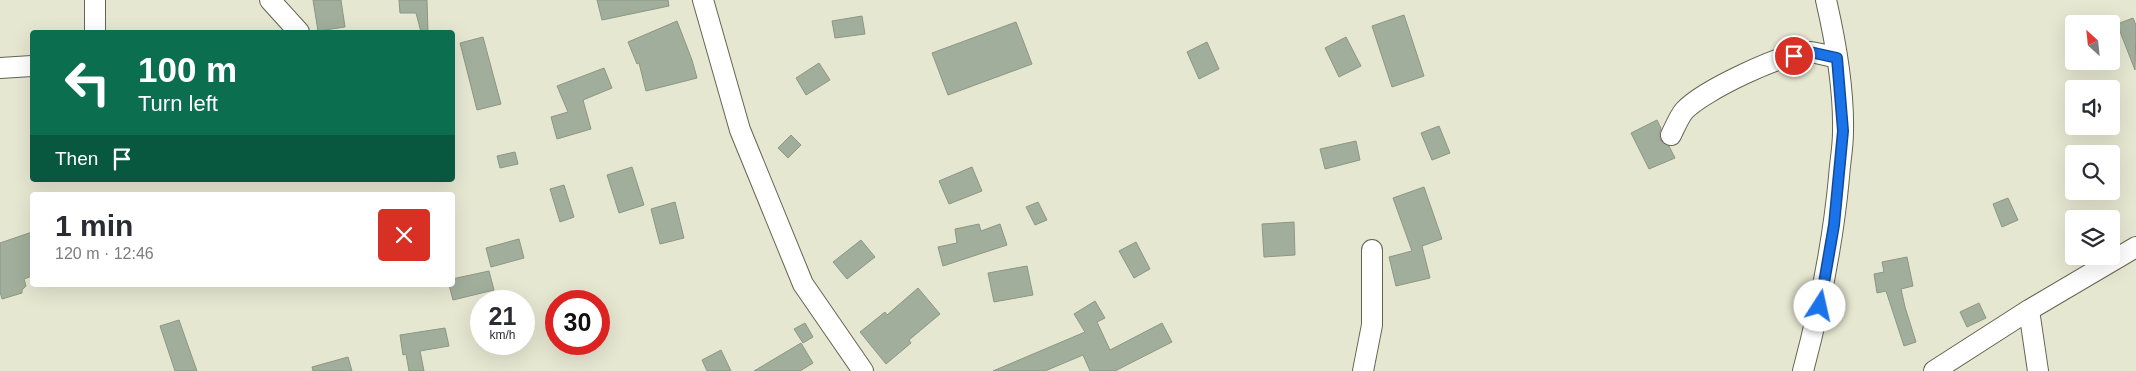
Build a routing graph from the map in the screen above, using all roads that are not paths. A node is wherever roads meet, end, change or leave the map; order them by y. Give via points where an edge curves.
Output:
1 (95, 0) edge
2 (270, 0) edge
3 (703, 0) edge
4 (1826, 0) edge
5 (95, 30) edge
6 (297, 30) edge
7 (1837, 58) junction
8 (30, 66) edge
9 (0, 68) edge
10 (1671, 135) dead end
11 (2136, 247) edge
12 (1372, 250) dead end
13 (2029, 310) junction
14 (863, 371) edge
15 (1363, 371) edge
16 (1803, 371) edge
17 (1934, 371) edge
18 (2038, 371) edge

1 - 5 street
2 - 6 street
3 - 14 street via 740,130 803,284
4 - 7 street
7 - 10 street via 1810,52 1778,60 1742,76 1706,94 1684,111
7 - 16 street via 1843,131 1834,225 1820,306
8 - 9 street
11 - 13 street
12 - 15 street via 1372,325
13 - 17 street
13 - 18 street

